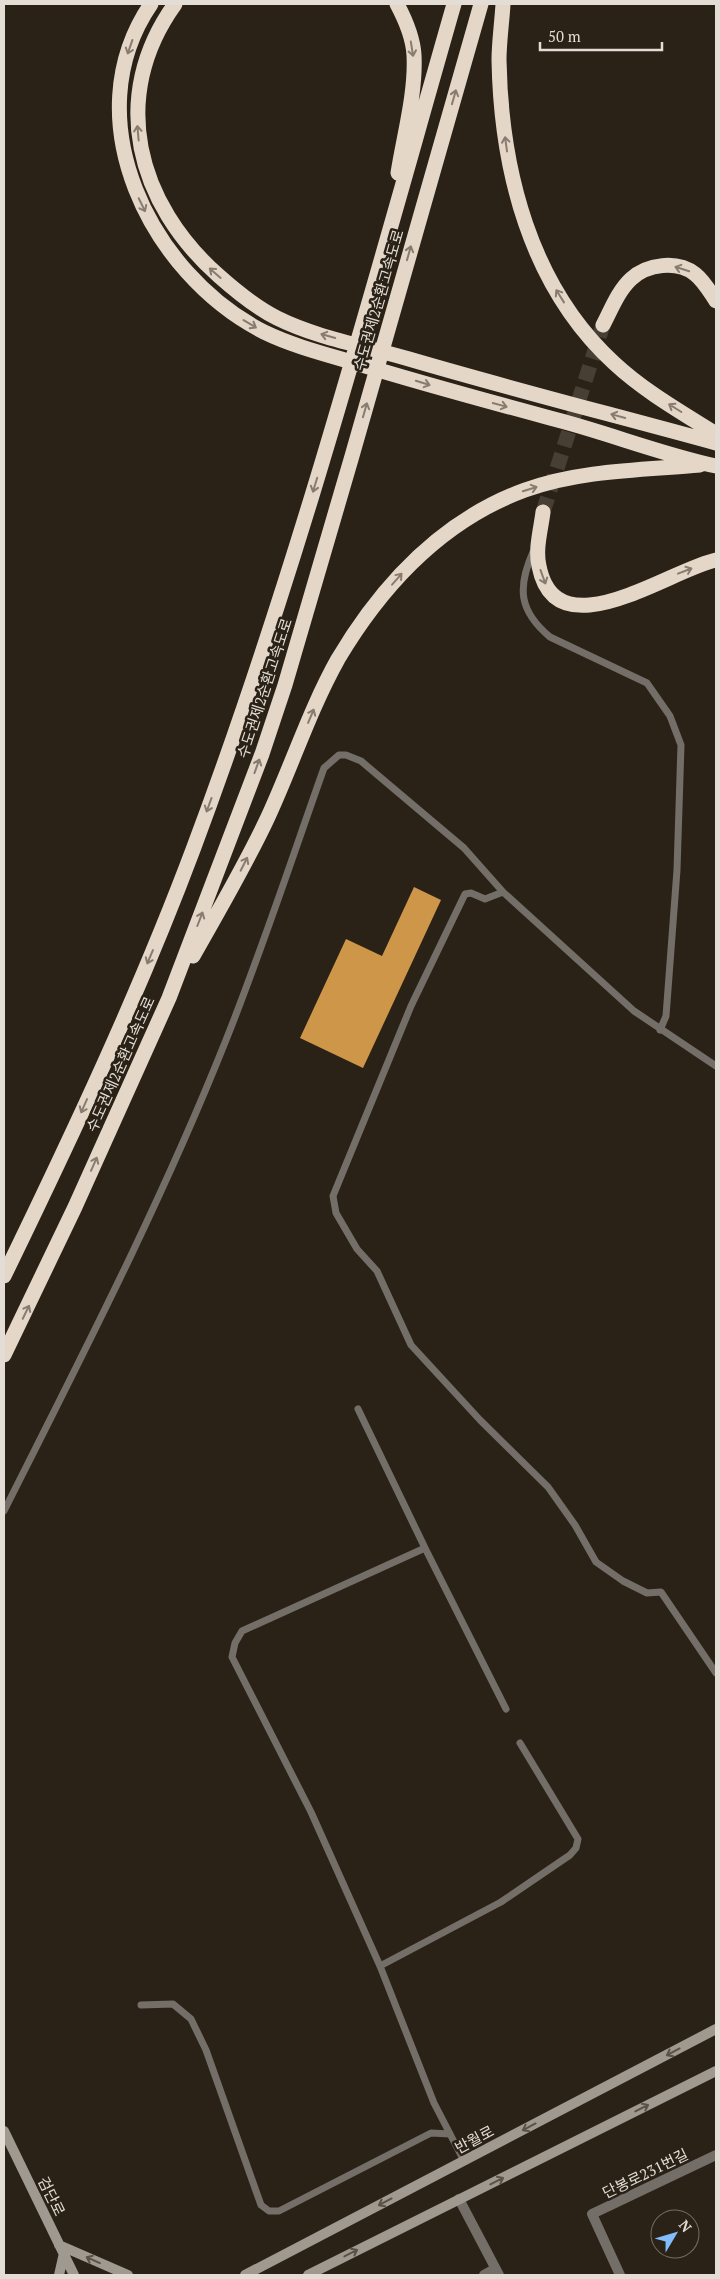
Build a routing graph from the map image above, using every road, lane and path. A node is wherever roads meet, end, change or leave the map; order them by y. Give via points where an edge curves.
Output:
1 (151, 4) edge
2 (175, 4) edge
3 (397, 4) edge
4 (454, 4) edge
5 (481, 4) edge
6 (503, 4) edge
7 (385, 247) junction
8 (716, 301) edge
9 (603, 325) tunnel mouth
10 (716, 434) edge
11 (716, 443) edge
12 (712, 465) edge
13 (544, 512) tunnel mouth
14 (540, 537) junction
15 (716, 560) edge
16 (503, 892) junction
17 (169, 998) junction
18 (660, 1030) junction
19 (716, 1066) edge
20 (4, 1276) edge
21 (4, 1355) edge
22 (358, 1409) dead end
23 (4, 1511) edge
24 (425, 1548) junction
25 (716, 1673) edge
26 (506, 1709) dead end
27 (520, 1743) dead end
28 (380, 1966) junction
29 (142, 2005) dead end
30 (716, 2029) edge
31 (716, 2070) edge
32 (4, 2131) edge
33 (450, 2134) junction
34 (716, 2155) edge
35 (464, 2161) junction
36 (459, 2200) junction
37 (61, 2249) junction
38 (497, 2272) edge
39 (59, 2275) edge
40 (74, 2275) edge
41 (128, 2275) edge
42 (245, 2275) edge
43 (308, 2275) edge
44 (484, 2275) edge
45 (620, 2275) edge

1 -> 12 highway via 123,67 119,131 136,193 164,243 200,284 243,319 292,344
11 -> 2 highway via 299,327 256,306 208,267 171,223 145,168 138,136 140,80 148,51
3 -> 7 highway via 408,28 414,53 411,90
4 - 7 highway, 수도권제2순환고속도로
17 -> 5 highway, 수도권제2순환고속도로 via 285,685
10 -> 6 highway via 655,396 614,364 591,340 548,276 519,205 508,166 499,66
7 -> 20 highway, 수도권제2순환고속도로 via 291,564 193,848 99,1073
8 -> 9 highway via 695,274 681,267 665,265 648,269 631,279
17 -> 12 highway via 268,817 338,660 369,613 410,564 442,536 488,505 527,489 577,476
13 - 14 highway
14 -> 15 highway via 538,565 545,584 555,597 569,605 598,605
14 - 18 lane via 523,578 522,598 538,627 550,637 647,683 660,699 679,734 678,870 666,1016
16 - 18 lane via 634,1011
16 - 23 lane via 464,848 361,762 339,755 324,768 226,1040 112,1294
16 - 25 lane via 485,899 471,892 465,894 412,1006 333,1196 336,1213 377,1271 410,1345 548,1487 596,1562 647,1593 661,1592
21 -> 17 highway, 수도권제2순환고속도로 via 76,1207
18 - 19 lane
22 - 24 lane
24 - 26 lane
24 - 28 lane via 242,1631 232,1657 311,1812
27 - 28 lane via 578,1839 576,1848 501,1902
28 - 33 lane via 434,2104
29 - 33 lane via 173,2004 191,2019 206,2050 261,2205 269,2211 279,2211 431,2133
30 -> 35 main road, 반월로
36 -> 31 main road
32 - 37 main road, 검단로
33 - 35 lane
34 - 45 street, 단봉로231번길 via 592,2214
35 -> 42 main road, 반월로
36 - 38 street
43 -> 36 main road
37 - 39 main road
37 - 40 main road, 검단로
41 -> 37 main road
38 - 44 street

